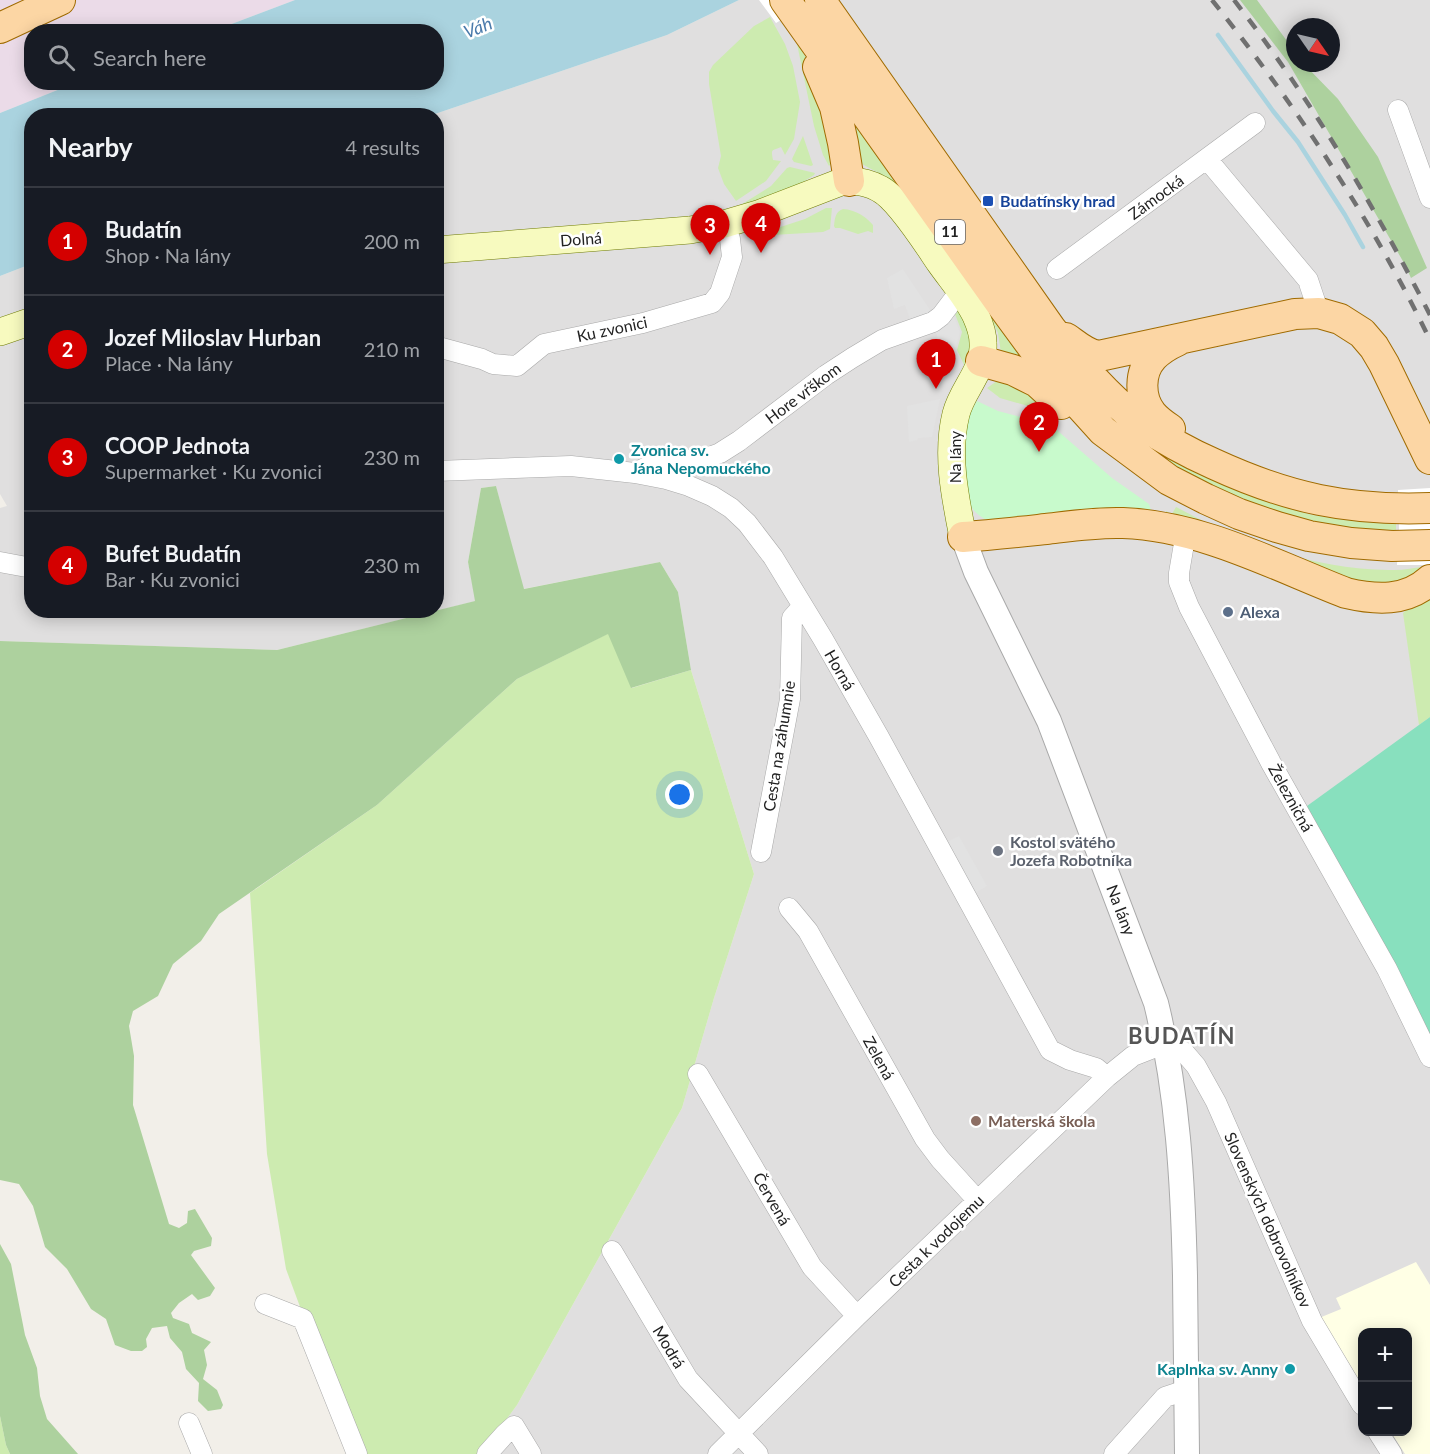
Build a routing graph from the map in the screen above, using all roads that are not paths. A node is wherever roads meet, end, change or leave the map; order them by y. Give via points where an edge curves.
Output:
1 (60, 0) edge
2 (800, 4) edge
3 (0, 28) edge
4 (1398, 110) dead end
5 (1255, 123) dead end
6 (1207, 159) junction
7 (849, 181) junction
8 (1430, 198) edge
9 (724, 224) junction
10 (444, 249) edge
11 (1057, 269) dead end
12 (960, 291) junction
13 (1319, 313) junction
14 (24, 324) edge
15 (1051, 328) junction
16 (0, 332) edge
17 (1177, 340) junction
18 (444, 348) edge
19 (981, 361) junction
20 (1117, 442) junction
21 (1430, 459) edge
22 (1215, 465) junction
23 (444, 471) edge
24 (635, 473) junction
25 (1430, 508) edge
26 (1186, 532) junction
27 (963, 537) junction
28 (1430, 545) edge
29 (0, 562) edge
30 (24, 566) edge
31 (1430, 580) edge
32 (802, 607) junction
33 (761, 852) dead end
34 (789, 908) dead end
35 (1165, 1044) junction
36 (1430, 1057) edge
37 (698, 1074) dead end
38 (1107, 1077) junction
39 (978, 1201) junction
40 (612, 1251) dead end
41 (265, 1304) dead end
42 (857, 1316) junction
43 (1186, 1393) junction
44 (1358, 1398) edge
45 (189, 1423) dead end
46 (739, 1434) junction
47 (1381, 1436) edge
48 (202, 1454) edge
49 (357, 1454) edge
50 (487, 1454) edge
51 (531, 1454) edge
52 (718, 1454) edge
53 (758, 1454) edge
54 (1114, 1454) edge
55 (1187, 1454) edge
56 (1392, 1454) edge

1 - 3 main road
2 - 7 main road via 834,107
2 - 15 main road, 11
2 - 20 main road, 11 via 988,286 1056,379
4 - 8 street
5 - 6 street, Zámocká
6 - 11 street, Zámocká
6 - 13 street via 1308,280
7 - 9 main road, Dolná
7 - 12 main road via 870,184 888,194
9 - 10 main road, Dolná via 654,234
9 - 18 street, Ku zvonici via 732,257 712,303 643,323 544,344 517,366 493,364
12 - 19 main road via 982,333
12 - 24 street, Hore vŕškom via 933,322 882,340 862,352 720,453 649,466
13 - 17 main road via 1276,317
13 - 21 main road via 1340,319 1362,333 1374,347
14 - 16 main road
15 - 17 main road via 1099,356
15 - 22 main road, 11 via 1082,367 1125,409 1167,440
17 - 22 main road via 1150,361 1142,380 1143,394 1153,415
19 - 20 main road via 1037,382 1099,437
19 - 27 main road, Na lány via 956,413 953,430 952,462
20 - 28 main road, 11 via 1169,480 1206,500 1277,527 1351,543
22 - 25 main road, 11 via 1318,501 1395,509
23 - 24 street, Horná via 571,466
24 - 32 street, Horná via 689,486 731,508 773,557
26 - 27 main road via 1124,523
26 - 31 main road via 1365,597 1398,597
26 - 36 street, Železničná via 1179,582 1189,607 1387,969
27 - 35 street, Na lány via 976,572 1049,721 1156,1003
29 - 30 street
32 - 33 street, Cesta na záhumnie via 792,618 790,699
32 - 38 street, Horná via 879,738 1050,1050 1096,1068
34 - 39 street, Zelená via 808,931 925,1139
35 - 38 street, Cesta k vodojemu via 1134,1056
35 - 43 street, Na lány via 1182,1176
35 - 44 street, Slovenských dobrovoľníkov via 1184,1052 1216,1102 1312,1321
37 - 42 street, Červená via 812,1267
38 - 39 street, Cesta k vodojemu
39 - 42 street, Cesta k vodojemu
40 - 46 street, Modrá via 688,1379
41 - 49 street via 303,1319
42 - 46 street, Cesta k vodojemu
43 - 54 street via 1165,1397
43 - 55 street, Na lány
45 - 48 street
46 - 52 street, Cesta k vodojemu
46 - 53 street, Modrá
47 - 56 street
50 - 51 street via 514,1426

